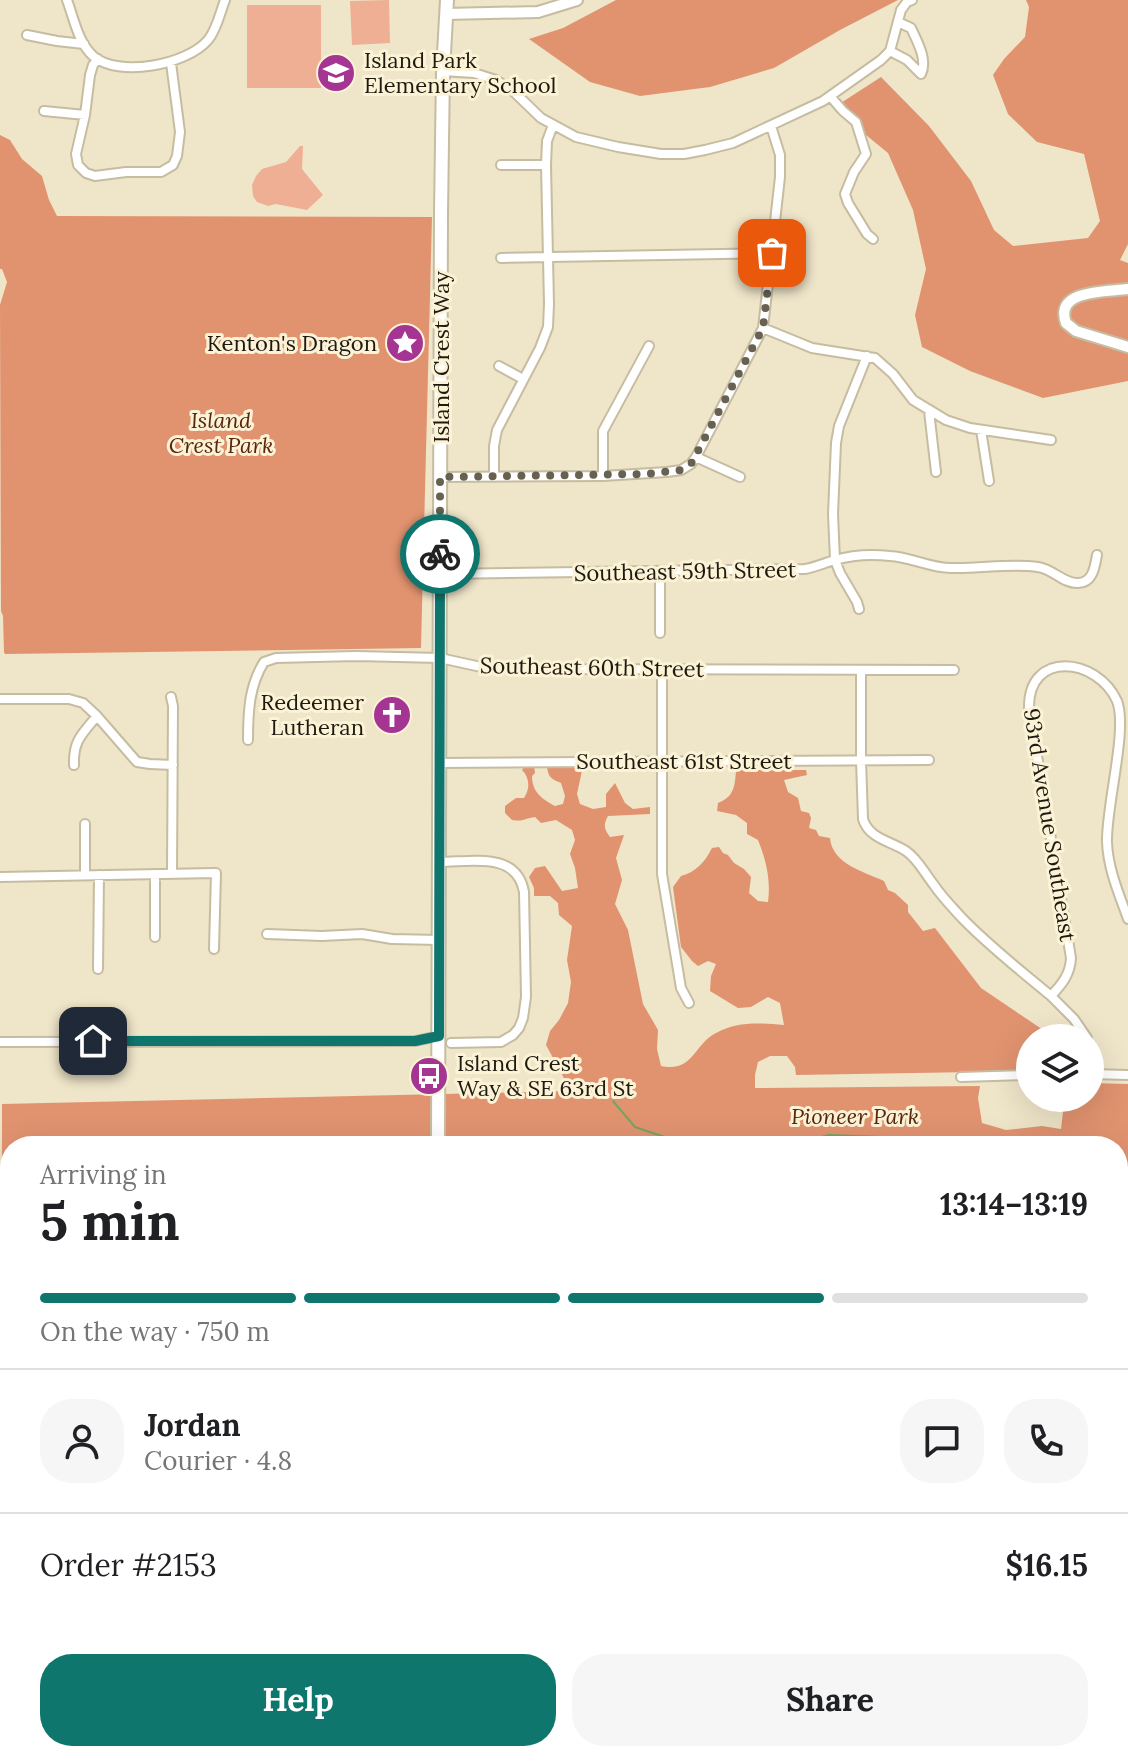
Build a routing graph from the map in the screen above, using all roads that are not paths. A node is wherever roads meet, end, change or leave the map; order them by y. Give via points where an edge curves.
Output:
1 (67, 0) edge
2 (225, 0) edge
3 (447, 0) edge
4 (577, 0) edge
5 (912, 0) edge
6 (446, 14) junction
7 (898, 22) junction
8 (27, 35) dead end
9 (84, 44) junction
10 (890, 51) junction
11 (98, 59) junction
12 (171, 63) junction
13 (443, 71) junction
14 (830, 96) junction
15 (44, 111) dead end
16 (85, 115) junction
17 (553, 125) junction
18 (771, 126) junction
19 (501, 165) dead end
20 (546, 165) junction
21 (873, 239) dead end
22 (772, 253) junction
23 (547, 257) junction
24 (501, 258) dead end
25 (1128, 289) edge
26 (763, 328) junction
27 (649, 346) dead end
28 (1128, 347) edge
29 (867, 356) junction
30 (499, 366) dead end
31 (523, 379) junction
32 (929, 411) junction
33 (981, 430) junction
34 (1051, 440) dead end
35 (696, 457) junction
36 (936, 472) dead end
37 (603, 476) junction
38 (440, 477) junction
39 (494, 477) junction
40 (740, 477) dead end
41 (989, 481) dead end
42 (1097, 555) dead end
43 (835, 560) junction
44 (660, 572) junction
45 (440, 574) junction
46 (859, 609) dead end
47 (660, 633) dead end
48 (440, 658) junction
49 (662, 670) junction
50 (861, 670) junction
51 (954, 670) dead end
52 (171, 697) dead end
53 (0, 699) edge
54 (97, 716) junction
55 (248, 740) dead end
56 (861, 760) junction
57 (929, 760) dead end
58 (661, 761) junction
59 (440, 763) junction
60 (74, 765) dead end
61 (173, 765) junction
62 (85, 824) dead end
63 (440, 862) junction
64 (155, 874) junction
65 (172, 874) junction
66 (85, 875) junction
67 (99, 875) junction
68 (0, 877) edge
69 (1128, 919) edge
70 (267, 934) dead end
71 (155, 937) dead end
72 (439, 940) junction
73 (214, 949) dead end
74 (98, 969) dead end
75 (1051, 996) junction
76 (689, 1003) dead end
77 (1077, 1024) edge
78 (439, 1036) junction
79 (0, 1042) edge
80 (451, 1043) dead end
81 (1104, 1074) edge
82 (1016, 1075) edge
83 (1128, 1075) edge
84 (961, 1077) dead end
85 (438, 1136) edge

1 - 9 street
2 - 12 street via 207,41
3 - 6 main road, Island Crest Way
4 - 6 street via 538,12
5 - 7 street via 903,5
6 - 13 main road, Island Crest Way
7 - 10 street
7 - 10 street via 911,28 923,72
8 - 9 street
9 - 11 street
10 - 14 street
11 - 12 street via 118,66
11 - 16 street via 90,75
12 - 16 street via 180,132 177,156 167,169 86,173 76,154
13 - 17 street via 496,80
13 - 38 main road, Island Crest Way
14 - 18 street
14 - 21 street via 856,122 866,154 845,194
15 - 16 street
17 - 18 street via 576,137 661,154 733,143
17 - 20 street
18 - 22 street via 780,164
19 - 20 street
20 - 23 street
22 - 23 street
22 - 26 street
23 - 24 street
23 - 31 street via 548,327
25 - 28 street via 1078,296 1064,311 1066,323 1076,331
26 - 29 street via 812,348
26 - 35 street
27 - 37 street via 603,431
29 - 32 street via 884,364 906,393
29 - 43 street via 836,443
30 - 31 street
31 - 39 street via 497,430
32 - 33 street
32 - 36 street
33 - 34 street
33 - 41 street
35 - 37 street via 681,470
35 - 40 street
37 - 39 street
38 - 39 street
38 - 45 main road, Island Crest Way
42 - 43 street, Southeast 59th Street via 1090,577 1078,583 1038,567 944,568 881,555
43 - 44 street, Southeast 59th Street via 805,569
43 - 46 street
44 - 45 street, Southeast 59th Street
44 - 47 street
45 - 48 main road, Island Crest Way
48 - 49 street, Southeast 60th Street via 481,667
48 - 55 street, Southeast 60th Street via 268,660 250,694
48 - 59 main road, Island Crest Way
49 - 50 street, Southeast 60th Street
49 - 58 street
50 - 51 street, Southeast 60th Street
50 - 56 street
52 - 61 street
53 - 54 street via 69,699
54 - 60 street via 77,741
54 - 61 street via 137,762
56 - 57 street, Southeast 61st Street
56 - 58 street, Southeast 61st Street
56 - 75 street via 863,819 869,832 914,858 980,936
58 - 59 street, Southeast 61st Street
58 - 76 street via 662,874 681,988
59 - 63 main road, Island Crest Way
61 - 65 street
62 - 66 street
63 - 72 main road, Island Crest Way
63 - 80 street via 507,865 520,878 524,892 526,997 519,1028 501,1042
64 - 65 street
64 - 67 street
64 - 71 street
65 - 73 street via 216,873
66 - 67 street
66 - 68 street
67 - 74 street
69 - 75 street, 93rd Avenue Southeast via 1107,841 1121,724 1118,704 1084,668 1057,667 1036,679 1029,696 1071,958 1069,972
70 - 72 street
72 - 78 main road, Island Crest Way
75 - 77 street
78 - 79 street via 415,1041
78 - 85 main road, Island Crest Way
81 - 83 street
82 - 84 street

